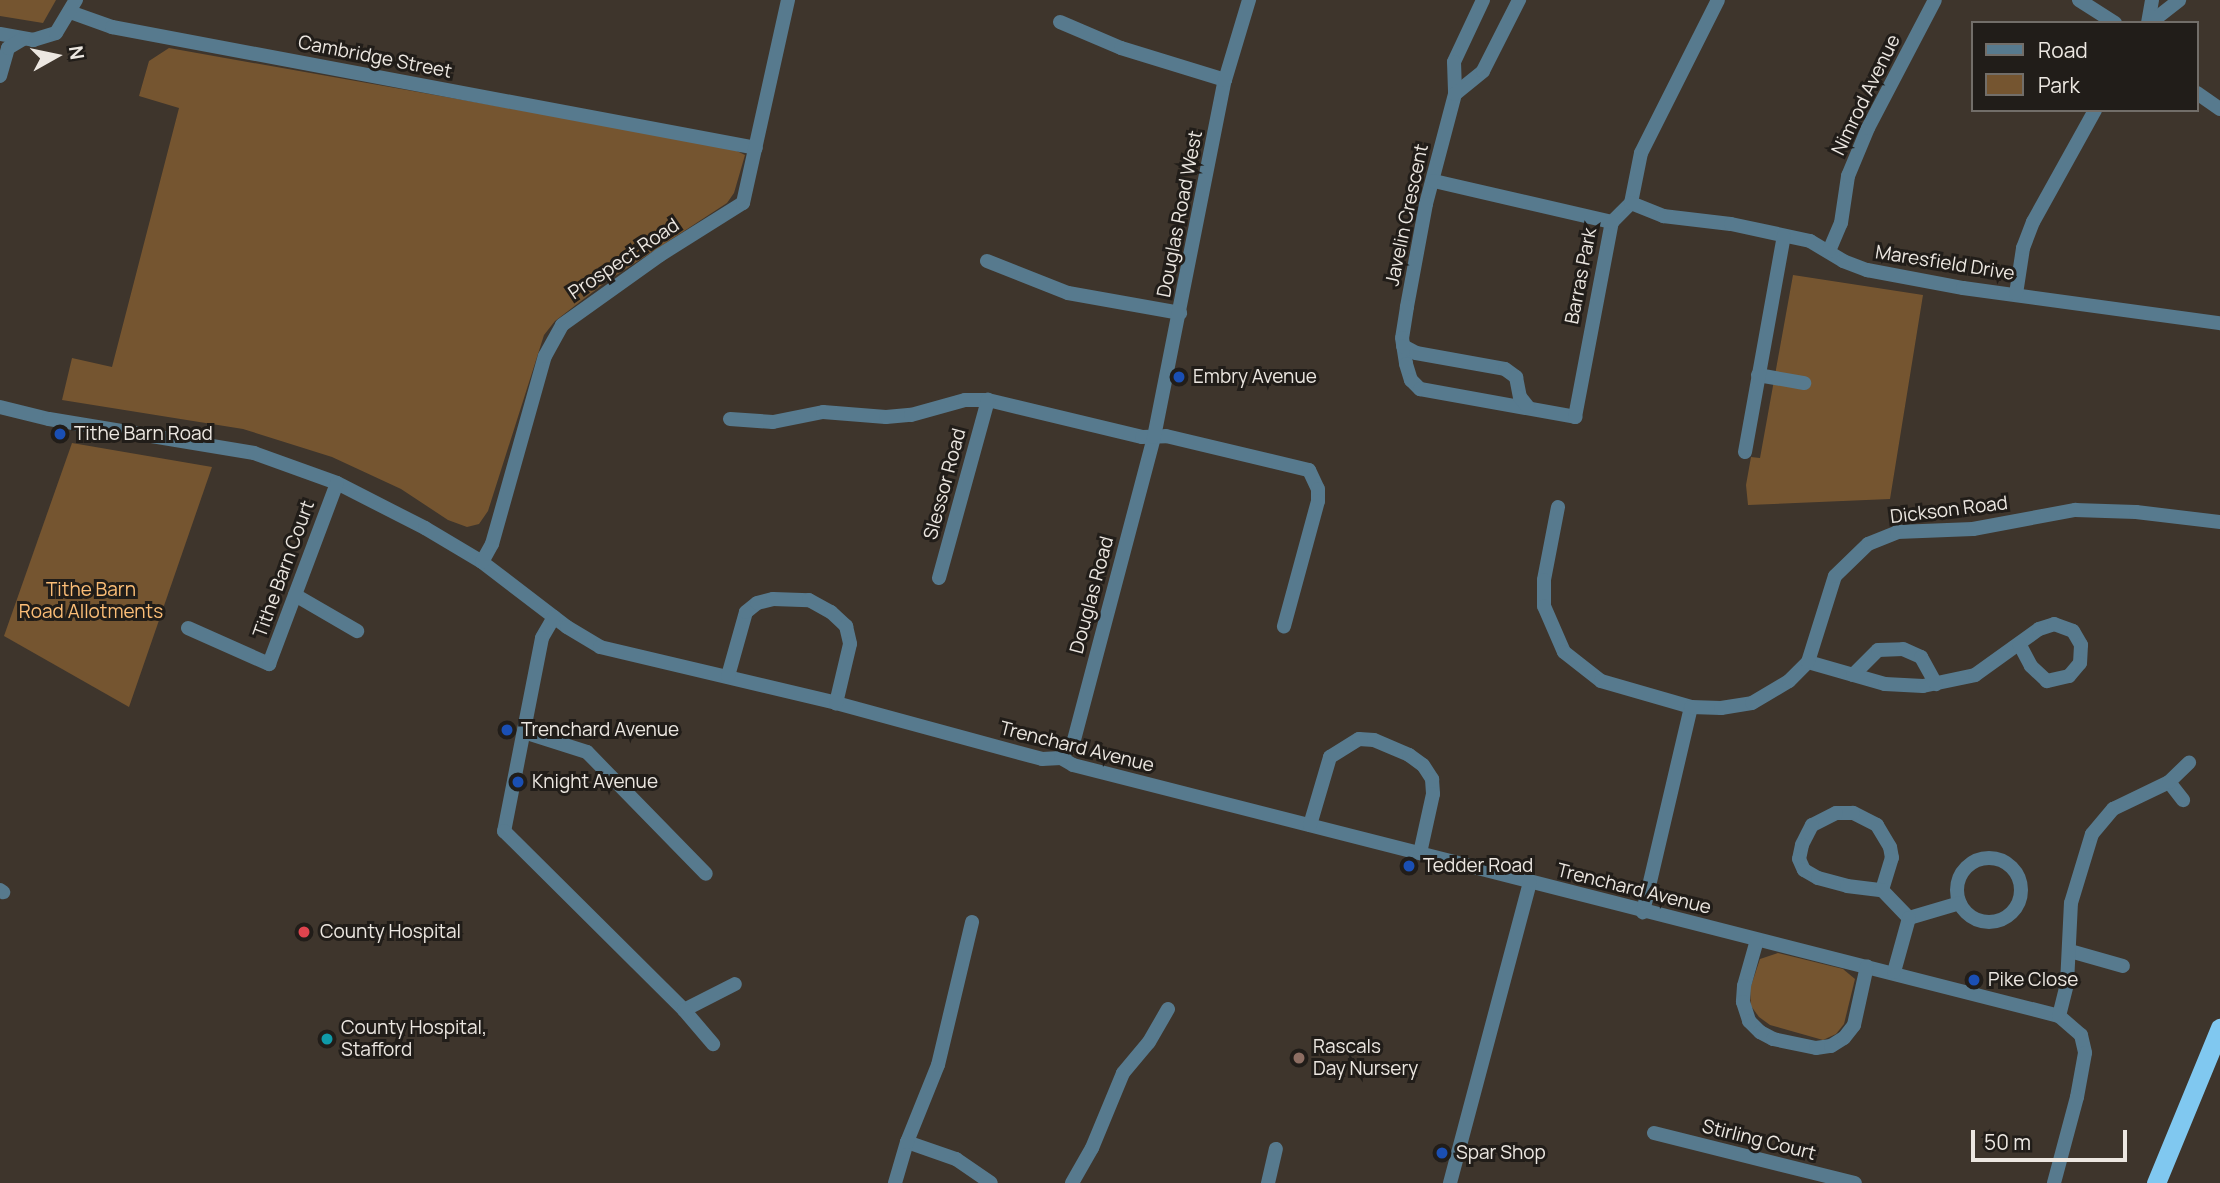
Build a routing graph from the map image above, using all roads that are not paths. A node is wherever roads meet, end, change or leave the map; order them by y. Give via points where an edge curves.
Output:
1 (788, 0) edge
2 (1249, 0) edge
3 (1483, 0) edge
4 (1519, 0) edge
5 (1718, 0) edge
6 (1935, 0) edge
7 (2079, 0) edge
8 (2152, 0) edge
9 (2179, 0) edge
10 (73, 6) edge
11 (2112, 21) edge
12 (2149, 21) edge
13 (2152, 21) edge
14 (1060, 22) dead end
15 (0, 34) edge
16 (23, 39) junction
17 (0, 76) edge
18 (1225, 80) junction
19 (1455, 94) junction
20 (2199, 94) edge
21 (2220, 109) edge
22 (2094, 112) edge
23 (757, 148) junction
24 (1434, 181) junction
25 (1631, 203) junction
26 (1612, 222) junction
27 (1784, 236) junction
28 (1829, 251) junction
29 (987, 261) dead end
30 (2016, 294) junction
31 (1180, 313) junction
32 (2220, 323) edge
33 (1402, 346) junction
34 (1758, 374) junction
35 (1804, 383) dead end
36 (988, 400) junction
37 (0, 407) edge
38 (1528, 407) junction
39 (1575, 417) joint
40 (730, 419) dead end
41 (1154, 437) junction
42 (1745, 453) dead end
43 (337, 483) junction
44 (1558, 507) dead end
45 (2220, 522) edge
46 (482, 562) junction
47 (939, 578) dead end
48 (295, 595) junction
49 (554, 617) junction
50 (1284, 626) dead end
51 (188, 628) dead end
52 (357, 631) dead end
53 (2020, 645) junction
54 (1808, 662) junction
55 (1853, 675) junction
56 (728, 676) junction
57 (1936, 684) junction
58 (836, 703) junction
59 (1691, 707) junction
60 (524, 732) junction
61 (1061, 758) junction
62 (2189, 763) dead end
63 (2169, 782) junction
64 (2183, 800) dead end
65 (1311, 825) junction
66 (1420, 853) junction
67 (706, 874) dead end
68 (1531, 883) junction
69 (1882, 890) junction
70 (1959, 903) junction
71 (1643, 912) junction
72 (1909, 918) junction
73 (972, 922) dead end
74 (1757, 940) junction
75 (2070, 951) junction
76 (1867, 966) junction
77 (2123, 966) dead end
78 (1894, 972) junction
79 (735, 984) dead end
80 (1168, 1009) dead end
81 (684, 1010) junction
82 (2063, 1018) junction
83 (2220, 1028) edge
84 (713, 1044) dead end
85 (1654, 1133) dead end
86 (907, 1142) junction
87 (1276, 1149) dead end
88 (895, 1183) edge
89 (991, 1183) edge
90 (1072, 1183) edge
91 (1268, 1183) edge
92 (1450, 1183) edge
93 (1855, 1183) edge
94 (2054, 1183) edge
95 (2156, 1183) edge

1 - 23 street, Prospect Road
2 - 18 street, Douglas Road West
3 - 19 street, Javelin Crescent via 1454,62
4 - 19 street via 1483,71
5 - 25 street via 1642,153
6 - 28 street, Nimrod Avenue via 1868,128 1848,176 1841,223
7 - 11 street
8 - 12 street
9 - 13 street
10 - 16 street, Cambridge Street via 56,33
10 - 23 street, Cambridge Street via 112,27
14 - 18 street via 1121,48
15 - 16 street, Cambridge Street
16 - 17 street via 8,48
18 - 31 street, Douglas Road West
19 - 24 street, Javelin Crescent
20 - 21 street
22 - 30 street via 2032,222
23 - 46 street, Prospect Road via 744,203 660,255 562,325 545,356 492,544
24 - 26 street
24 - 33 street, Javelin Crescent
25 - 26 street, Barras Park
25 - 27 street, Maresfield Drive via 1663,216
26 - 39 street, Barras Park
27 - 28 street, Maresfield Drive
27 - 34 street
28 - 30 street, Maresfield Drive via 1867,270
29 - 31 street via 1068,293
30 - 32 street, Maresfield Drive
31 - 41 street, Douglas Road West
33 - 38 street via 1416,353 1505,369 1516,377 1520,397
33 - 38 street, Javelin Crescent via 1411,380 1420,389
34 - 35 street
34 - 42 street
36 - 40 street, Slessor Road via 965,400 886,417 823,412 772,422
36 - 41 street, Slessor Road
36 - 47 street, Slessor Road
37 - 43 street via 254,453
38 - 39 street, Javelin Crescent
41 - 50 street via 1291,465 1308,470 1315,478 1318,501
41 - 61 street, Douglas Road via 1074,740
43 - 46 street
43 - 48 street, Tithe Barn Court
44 - 59 street via 1544,580 1544,606 1564,652 1601,681
45 - 54 street, Dickson Road via 2075,510 1973,529 1897,532 1868,544 1835,576
46 - 49 street, Trenchard Avenue
48 - 51 street, Tithe Barn Court via 269,664
48 - 52 street
49 - 56 street, Trenchard Avenue via 600,647
49 - 60 street via 542,638
53 - 53 street via 2053,624 2073,631 2081,645 2080,663 2069,676 2048,681 2031,666
53 - 57 street via 1975,675
54 - 55 street
54 - 59 street via 1789,681 1752,703
55 - 57 street via 1910,688
55 - 57 street via 1878,650 1903,649 1921,657
56 - 58 street, Trenchard Avenue
56 - 58 street via 746,612 773,599 809,600 846,626 850,644
58 - 61 street, Trenchard Avenue via 1042,759
59 - 71 street
60 - 67 street via 587,752
60 - 81 street via 504,831
61 - 65 street, Trenchard Avenue
62 - 63 street
63 - 64 street
63 - 75 street via 2113,809 2092,834 2071,903
65 - 66 street, Trenchard Avenue
65 - 66 street via 1330,757 1359,739 1374,740 1409,755 1432,779
66 - 68 street, Trenchard Avenue
68 - 71 street, Trenchard Avenue
68 - 92 street
69 - 69 street via 1847,886 1804,870 1802,845 1812,825 1836,813 1853,813 1877,825 1892,858
69 - 72 street
70 - 70 street via 1959,878 1976,860 2001,860 2010,865 2021,883 2019,904 2004,919 1973,918
70 - 72 street
71 - 74 street, Trenchard Avenue
72 - 78 street
73 - 86 street via 938,1065
74 - 76 street, Trenchard Avenue
74 - 76 street via 1744,1002 1749,1021 1773,1040 1816,1048 1844,1038 1854,1025
75 - 77 street
75 - 82 street
76 - 78 street, Trenchard Avenue
78 - 82 street, Trenchard Avenue
79 - 81 street
80 - 90 street via 1123,1073
81 - 84 street
82 - 94 street via 2081,1035 2085,1053
83 - 95 highway
85 - 93 street, Stirling Court
86 - 88 street
86 - 89 street via 956,1159
87 - 91 street

